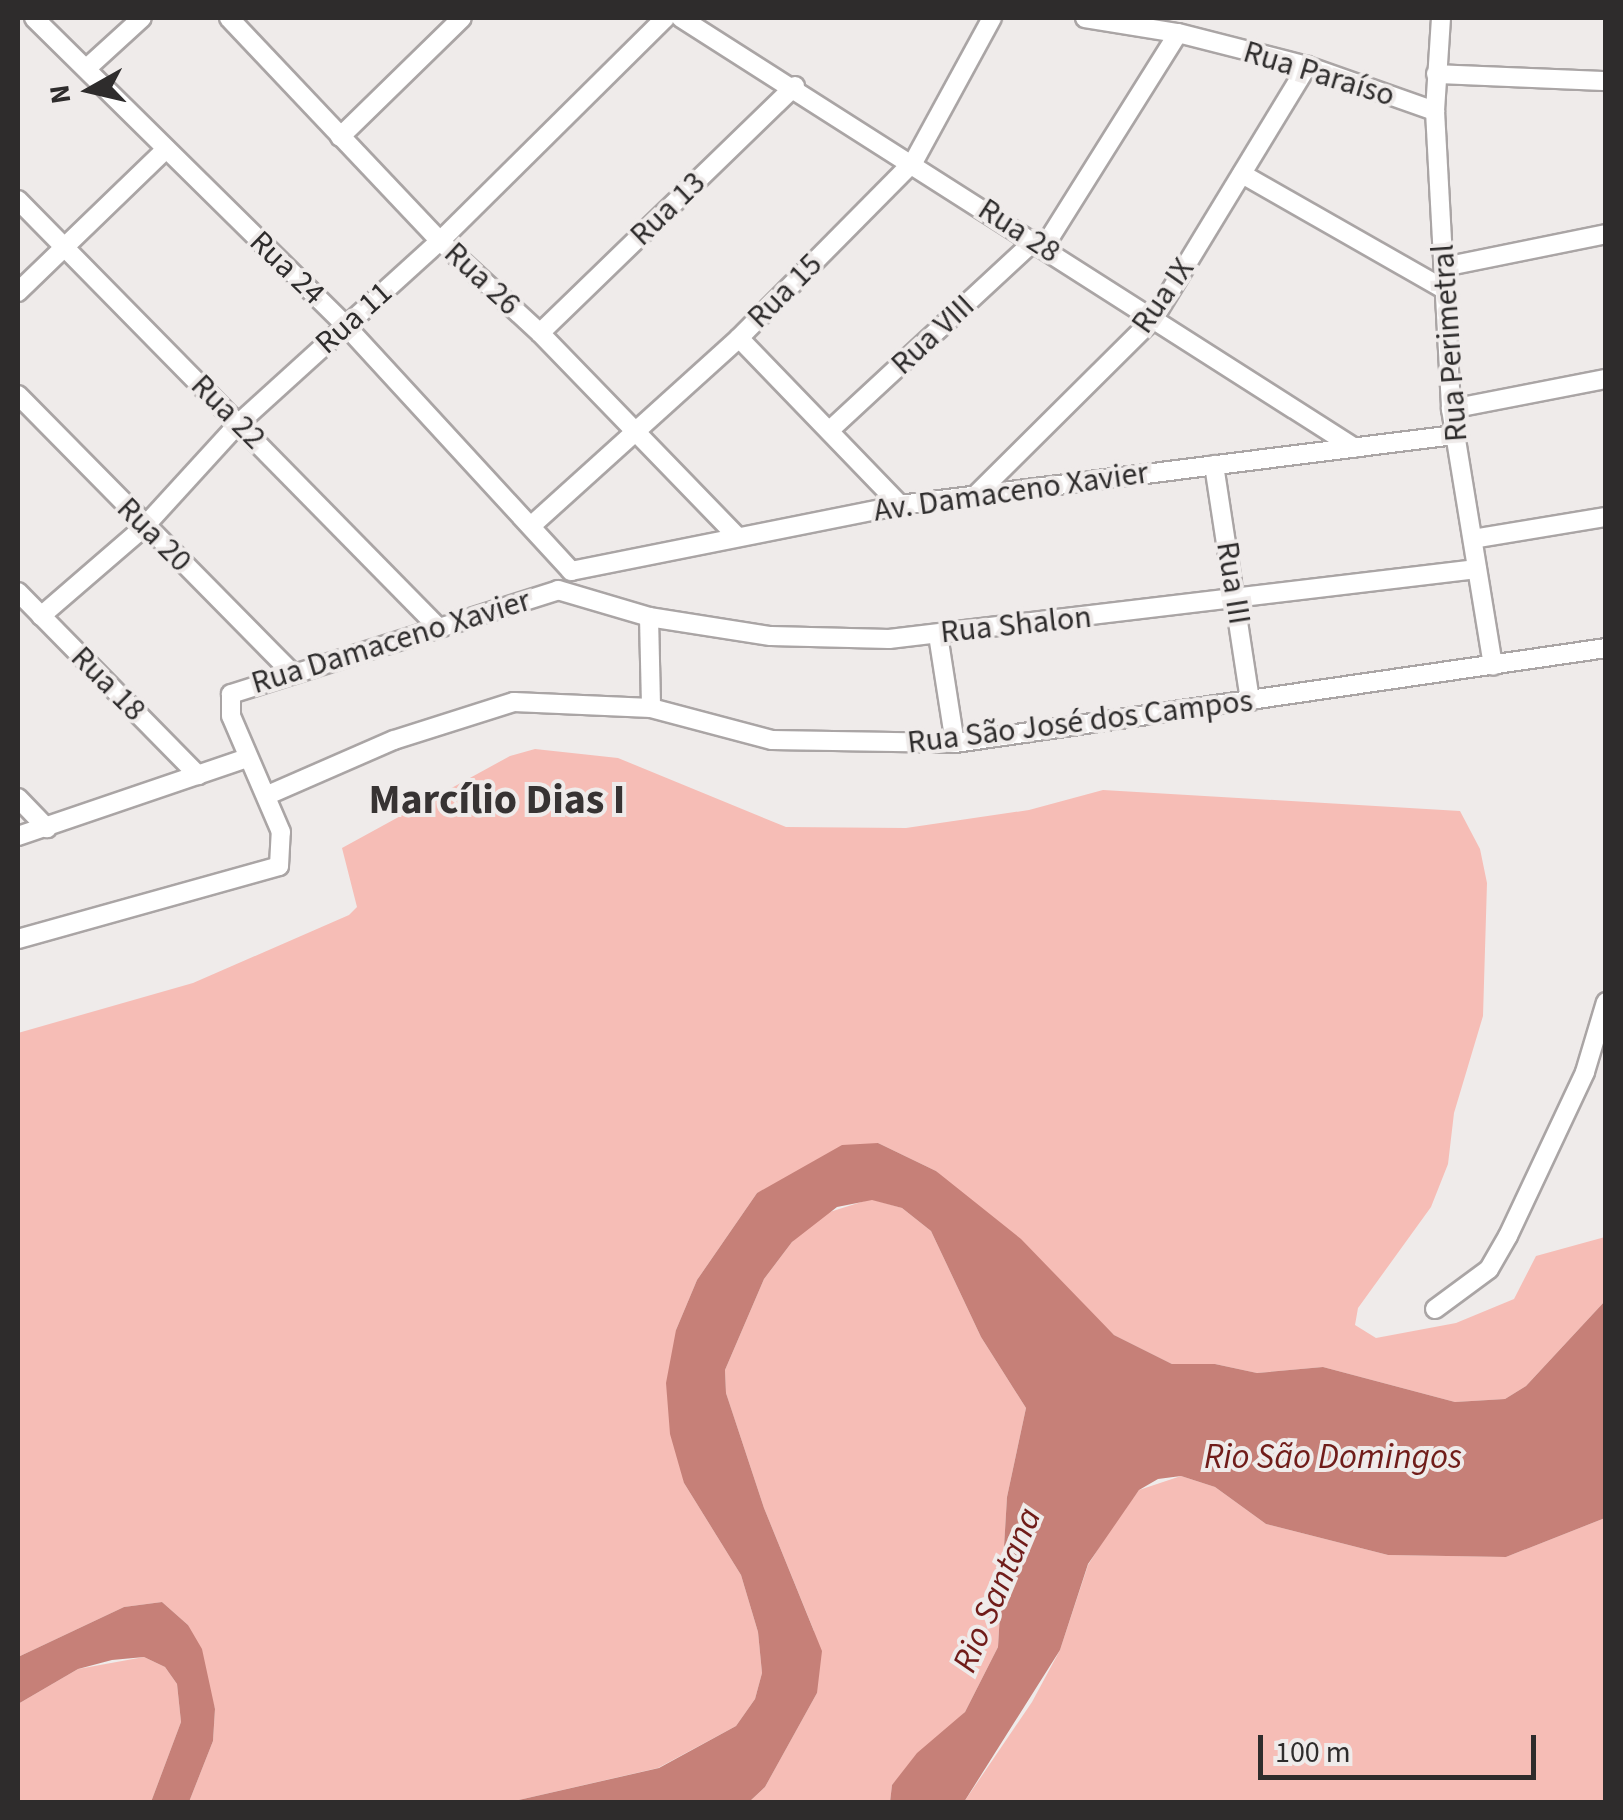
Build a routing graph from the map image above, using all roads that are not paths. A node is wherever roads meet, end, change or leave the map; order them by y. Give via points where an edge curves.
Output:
1 (34, 18) edge
2 (142, 18) edge
3 (229, 18) edge
4 (462, 18) edge
5 (665, 18) edge
6 (682, 18) edge
7 (992, 18) edge
8 (1085, 18) edge
9 (1441, 18) edge
10 (1178, 32) junction
11 (1306, 66) junction
12 (87, 68) junction
13 (1436, 74) junction
14 (1606, 81) edge
15 (796, 86) junction
16 (1435, 110) junction
17 (340, 137) junction
18 (166, 150) junction
19 (914, 161) junction
20 (1242, 174) junction
21 (18, 200) edge
22 (1606, 234) edge
23 (440, 241) junction
24 (1039, 244) junction
25 (65, 248) junction
26 (1444, 267) junction
27 (1444, 289) junction
28 (18, 292) edge
29 (1154, 318) junction
30 (346, 326) junction
31 (540, 332) junction
32 (739, 338) junction
33 (1606, 379) edge
34 (18, 395) edge
35 (1451, 409) junction
36 (240, 423) junction
37 (830, 430) junction
38 (637, 434) junction
39 (1454, 434) junction
40 (1355, 448) junction
41 (1214, 465) junction
42 (978, 494) junction
43 (900, 505) junction
44 (1606, 516) edge
45 (531, 526) junction
46 (144, 527) junction
47 (738, 537) junction
48 (1473, 539) junction
49 (1478, 569) junction
50 (571, 572) junction
51 (558, 590) junction
52 (18, 592) edge
53 (1237, 600) junction
54 (42, 616) junction
55 (649, 617) junction
56 (436, 625) junction
57 (938, 634) junction
58 (1606, 648) edge
59 (1493, 666) junction
60 (292, 673) junction
61 (1250, 702) junction
62 (652, 708) junction
63 (955, 743) junction
64 (248, 758) junction
65 (198, 775) junction
66 (268, 796) junction
67 (18, 798) edge
68 (47, 828) junction
69 (18, 836) edge
70 (18, 939) edge
71 (1606, 1002) edge
72 (1585, 1072) junction
73 (1606, 1078) edge
74 (1435, 1310) dead end

1 - 12 street, Rua 24
2 - 12 street
3 - 17 street, Rua 26
4 - 17 street
5 - 23 street, Rua 11
6 - 15 street, Rua 28
7 - 19 street, Rua 15
8 - 10 street, Rua Paraíso
9 - 13 street, Rua Perimetral
10 - 11 street, Rua Paraíso
10 - 24 street, Rua VIII
11 - 16 street, Rua Paraíso
11 - 20 street, Rua IX
12 - 18 street, Rua 24
13 - 14 street
13 - 16 street, Rua Perimetral
15 - 19 street, Rua 28
15 - 31 street, Rua 13
16 - 26 street, Rua Perimetral
17 - 23 street, Rua 26
18 - 25 street
18 - 30 street, Rua 24
19 - 24 street, Rua 28
19 - 32 street, Rua 15
20 - 27 street
20 - 29 street, Rua IX
21 - 25 street, Rua 22
22 - 26 street
23 - 30 street, Rua 11
23 - 31 street, Rua 26
24 - 29 street, Rua 28
24 - 37 street, Rua VIII
25 - 28 street
25 - 36 street, Rua 22
26 - 27 street, Rua Perimetral
27 - 35 street, Rua Perimetral
29 - 40 street, Rua 28
29 - 42 street, Rua IX
30 - 36 street, Rua 11
30 - 45 street, Rua 24
31 - 38 street, Rua 26
32 - 37 street
32 - 38 street, Rua 15
33 - 35 street
34 - 46 street, Rua 20
35 - 39 street, Rua Perimetral
36 - 46 street, Rua 11
36 - 56 street, Rua 22
37 - 43 street
38 - 45 street, Rua 15
38 - 47 street, Rua 26
39 - 40 street, Av. Damaceno Xavier
39 - 48 street, Rua Perimetral
40 - 41 street, Av. Damaceno Xavier
41 - 42 street, Av. Damaceno Xavier
41 - 53 street, Rua III
42 - 43 street, Av. Damaceno Xavier
43 - 47 street, Av. Damaceno Xavier
44 - 48 street
45 - 50 street, Rua 24
46 - 54 street, Rua 11
46 - 60 street, Rua 20
47 - 50 street, Av. Damaceno Xavier
48 - 49 street, Rua Perimetral
49 - 53 street, Rua Shalon
49 - 59 street, Rua Perimetral
50 - 51 street
51 - 55 street, Rua Shalon
51 - 56 street, Rua Damaceno Xavier
52 - 54 street, Rua 18
53 - 57 street, Rua Shalon
53 - 61 street, Rua III
54 - 65 street, Rua 18
55 - 57 street, Rua Shalon via 814,640
55 - 62 street
56 - 60 street, Rua Damaceno Xavier
57 - 63 street
58 - 59 street, Rua São José dos Campos
59 - 61 street, Rua São José dos Campos
60 - 64 street, Rua Damaceno Xavier via 241,688 229,699
61 - 63 street, Rua São José dos Campos
62 - 63 street, Rua São José dos Campos via 772,740
62 - 66 street, Rua São José dos Campos via 514,702 394,740
64 - 65 street
64 - 66 street
65 - 68 street
66 - 70 street via 280,832 279,866
67 - 68 street
68 - 69 street
71 - 72 street
72 - 73 street
72 - 74 street via 1489,1269

